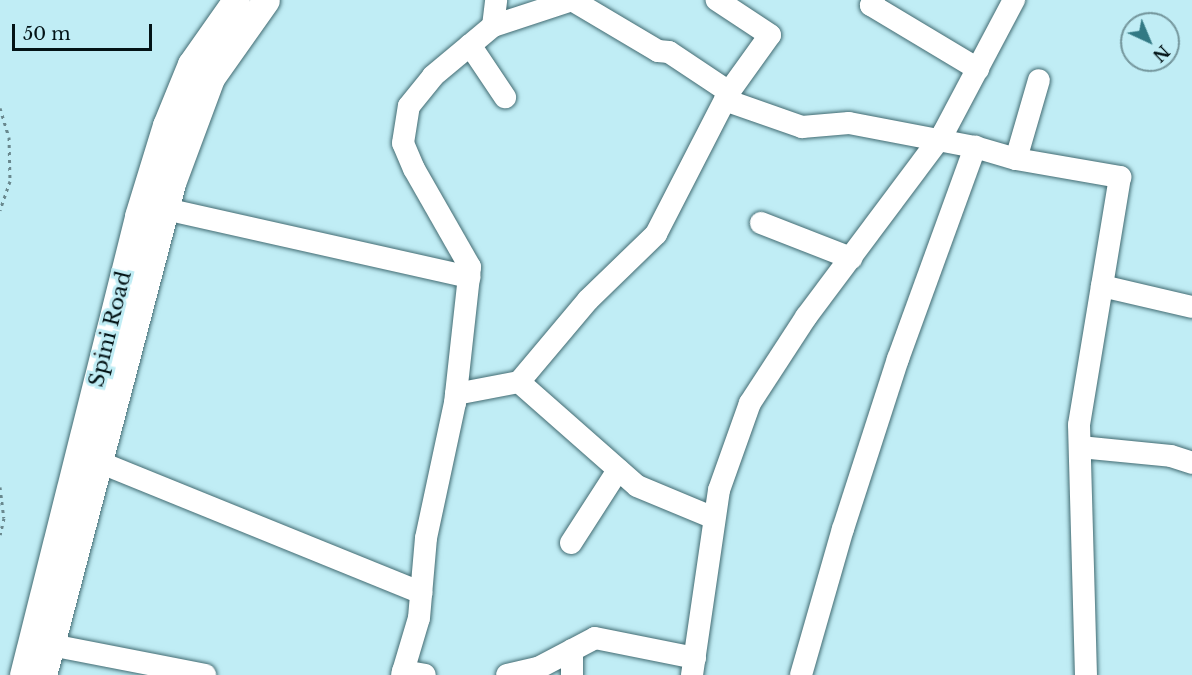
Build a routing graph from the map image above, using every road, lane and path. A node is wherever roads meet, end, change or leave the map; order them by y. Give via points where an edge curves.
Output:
1 (236, 0) edge
2 (266, 0) edge
3 (496, 0) edge
4 (572, 0) edge
5 (717, 0) edge
6 (874, 0) edge
7 (1014, 0) edge
8 (493, 26) junction
9 (470, 45) junction
10 (978, 69) junction
11 (1039, 80) dead end
12 (727, 96) junction
13 (505, 97) dead end
14 (0, 108) edge
15 (938, 140) junction
16 (975, 147) junction
17 (1016, 159) junction
18 (165, 209) junction
19 (0, 210) edge
20 (761, 223) dead end
21 (850, 258) junction
22 (469, 277) junction
23 (1102, 286) junction
24 (1192, 307) edge
25 (519, 382) junction
26 (456, 394) junction
27 (1080, 447) junction
28 (99, 462) junction
29 (1192, 464) edge
30 (618, 470) junction
31 (0, 487) edge
32 (714, 518) junction
33 (0, 536) edge
34 (571, 543) dead end
35 (421, 593) junction
36 (51, 645) junction
37 (572, 650) junction
38 (694, 667) edge
39 (402, 673) edge
40 (23, 675) edge
41 (43, 675) edge
42 (205, 675) edge
43 (425, 675) edge
44 (507, 675) edge
45 (572, 675) edge
46 (801, 675) edge
47 (1086, 675) edge

1 - 40 main road, Spini Road via 191,64 166,125 138,216
2 - 18 main road via 211,78
3 - 8 street
4 - 8 street
4 - 12 street via 658,51 669,52
5 - 12 street via 770,36
6 - 10 street via 871,5
7 - 10 street
8 - 9 street
9 - 13 street
9 - 22 street via 433,76 409,106 403,143 414,170 470,267
10 - 15 street
11 - 17 street
12 - 15 street via 802,127 849,123
12 - 25 street via 656,234 588,300
14 - 19 path via 9,137 10,181
15 - 16 street
15 - 21 street
16 - 17 street
16 - 46 street via 898,359
17 - 23 street via 1120,177
18 - 22 street
18 - 28 main road
20 - 21 street
21 - 32 street via 750,403 719,490
22 - 26 street
23 - 24 street
23 - 27 street via 1079,425
25 - 26 street
25 - 30 street
26 - 35 street via 426,538
27 - 29 street via 1171,456
27 - 47 street
28 - 35 street
28 - 36 main road
30 - 32 street via 637,486
30 - 34 street
31 - 33 path via 4,518
32 - 38 street
35 - 39 street via 419,618
36 - 41 main road
36 - 42 street
37 - 38 street via 595,638
37 - 44 street via 538,668
37 - 45 street
39 - 43 street

